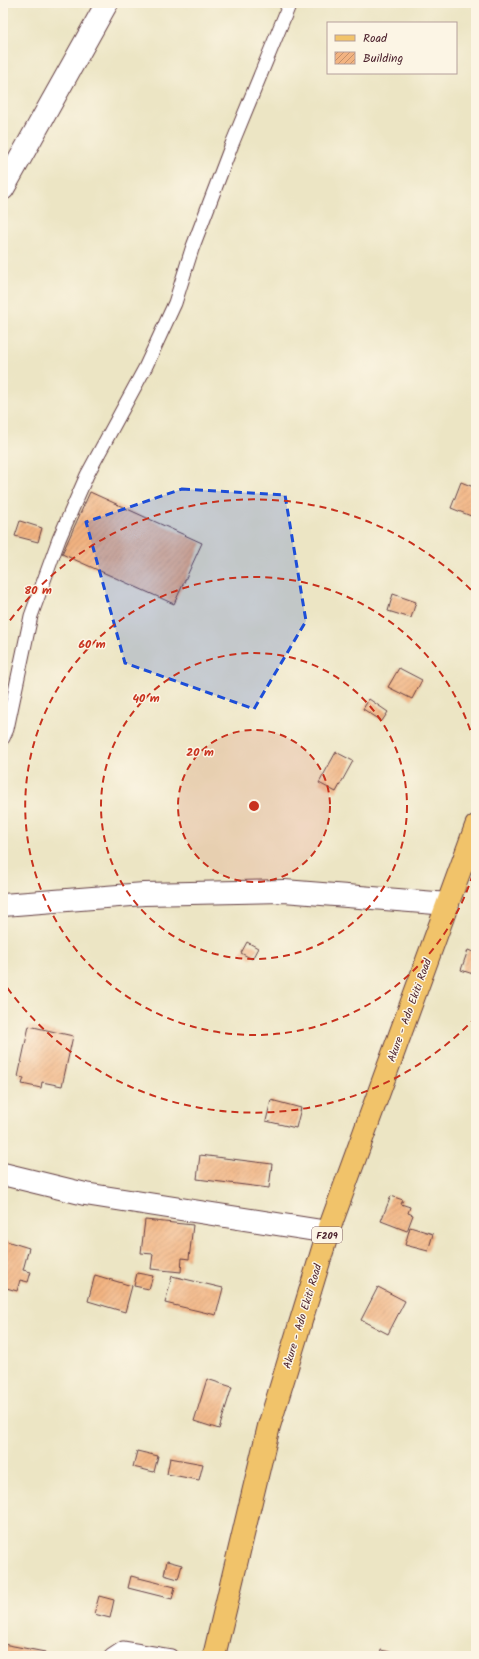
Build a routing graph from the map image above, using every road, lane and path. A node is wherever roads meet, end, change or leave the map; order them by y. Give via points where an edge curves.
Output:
1 (107, 3) edge
2 (290, 3) edge
3 (3, 189) edge
4 (3, 738) edge
5 (476, 826) edge
6 (448, 904) junction
7 (3, 905) edge
8 (3, 1174) edge
9 (328, 1232) junction
10 (111, 1656) edge
11 (171, 1656) edge
12 (214, 1656) edge

1 - 3 street
2 - 4 lane via 226,159 192,248 175,303 145,368 87,474 59,539 31,616
5 - 6 main road, Akure - Ado Ekiti Road / F209
6 - 7 street via 284,891 144,894
6 - 9 main road, Akure - Ado Ekiti Road / F209
8 - 9 street via 85,1194
9 - 12 main road, Akure - Ado Ekiti Road / F209 via 269,1426
10 - 11 lane via 123,1648

